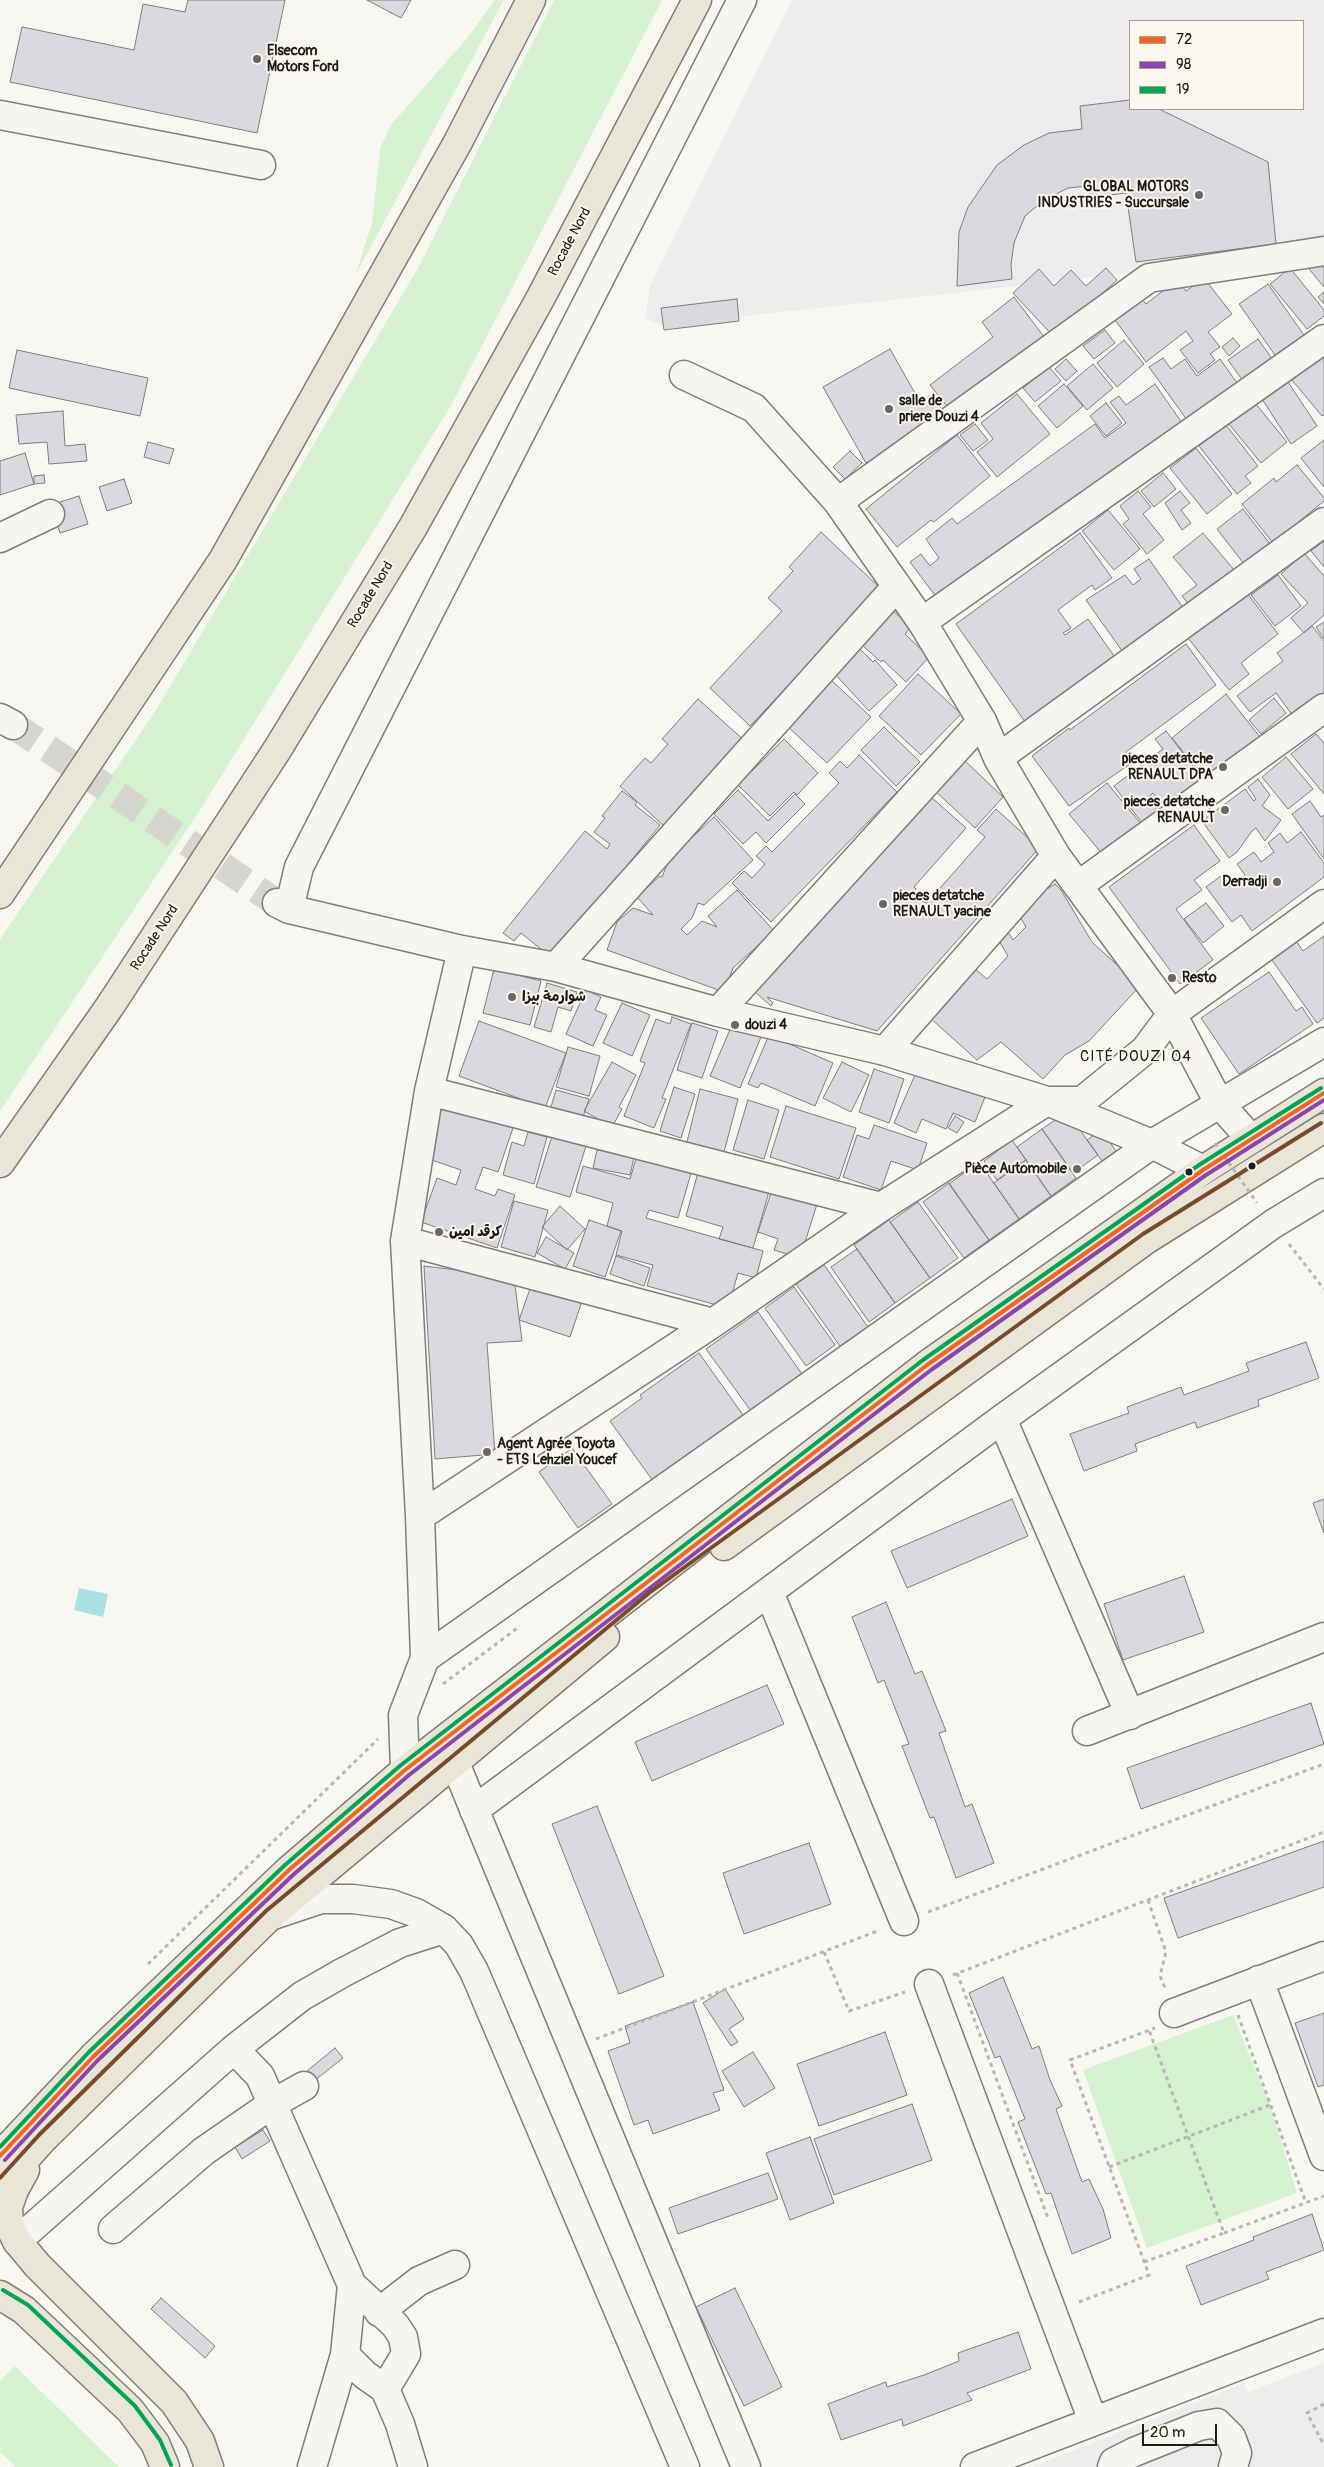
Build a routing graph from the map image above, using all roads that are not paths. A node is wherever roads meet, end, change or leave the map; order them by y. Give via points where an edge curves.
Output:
1 (531, 0) edge
2 (697, 0) edge
3 (742, 0) edge
4 (0, 115) edge
5 (260, 165) dead end
6 (1324, 251) edge
7 (1324, 339) edge
8 (684, 375) dead end
9 (838, 502) junction
10 (50, 514) dead end
11 (1324, 522) edge
12 (0, 538) edge
13 (897, 586) junction
14 (922, 622) junction
15 (1324, 708) edge
16 (982, 721) junction
17 (998, 758) junction
18 (1056, 856) junction
19 (1079, 885) junction
20 (0, 894) edge
21 (1324, 904) edge
22 (462, 950) junction
23 (556, 967) junction
24 (718, 1012) junction
25 (1172, 1014) junction
26 (1324, 1042) edge
27 (885, 1051) junction
28 (429, 1091) junction
29 (1324, 1093) edge
30 (1047, 1101) junction
31 (1219, 1103) junction
32 (1324, 1128) edge
33 (1251, 1139) junction
34 (1152, 1144) junction
35 (0, 1163) edge
36 (1203, 1170) junction
37 (1324, 1193) edge
38 (880, 1207) junction
39 (405, 1241) junction
40 (714, 1323) junction
41 (1002, 1419) junction
42 (420, 1516) junction
43 (769, 1592) junction
44 (1324, 1637) edge
45 (425, 1658) junction
46 (1130, 1715) junction
47 (1087, 1731) dead end
48 (455, 1763) junction
49 (405, 1770) junction
50 (474, 1810) junction
51 (270, 1916) junction
52 (904, 1921) road end
53 (444, 1929) junction
54 (1324, 1956) edge
55 (1259, 1980) junction
56 (930, 1984) road end
57 (1174, 2013) road end
58 (234, 2049) junction
59 (304, 2086) dead end
60 (272, 2104) junction
61 (43, 2139) junction
62 (0, 2156) edge
63 (1324, 2156) edge
64 (0, 2187) edge
65 (113, 2229) dead end
66 (17, 2242) junction
67 (456, 2265) dead end
68 (352, 2285) junction
69 (0, 2295) edge
70 (379, 2312) junction
71 (1324, 2333) edge
72 (345, 2355) junction
73 (385, 2389) junction
74 (1093, 2421) junction
75 (165, 2467) edge
76 (208, 2467) edge
77 (312, 2467) edge
78 (413, 2467) edge
79 (685, 2467) edge
80 (746, 2467) edge
81 (975, 2467) edge
82 (1112, 2467) edge
83 (1233, 2467) edge

1 - 20 highway via 458,142 224,560
2 - 35 highway, Rocade Nord via 540,299 413,527 277,750 110,1006
3 - 22 street via 299,867 283,906
4 - 5 street
6 - 9 street via 1149,278
7 - 14 street
8 - 9 street via 754,408
9 - 13 street
10 - 12 street
11 - 17 street
13 - 14 street
13 - 23 street
14 - 16 street
15 - 19 street
16 - 17 street
16 - 24 street
17 - 18 street
18 - 19 street
18 - 27 street
19 - 25 street
21 - 25 street
22 - 23 street
22 - 28 street
23 - 24 street
24 - 27 street
25 - 30 street via 1145,1050 1082,1101
25 - 31 street
26 - 31 street
27 - 30 street
28 - 38 street
28 - 39 street
29 - 33 highway
30 - 34 street
30 - 38 street
31 - 33 street
31 - 34 street
32 - 48 highway via 1147,1239 660,1592
33 - 36 highway
34 - 36 street
34 - 45 street
36 - 49 highway via 927,1365
37 - 41 street via 1265,1213
38 - 40 street
39 - 40 street
39 - 42 street
40 - 42 street
41 - 43 street
41 - 46 street
42 - 45 street
43 - 50 street
43 - 52 street
44 - 46 street
45 - 49 street via 403,1715
46 - 47 street
48 - 50 street
48 - 51 highway
49 - 62 highway via 289,1870 107,2043
50 - 80 street
51 - 53 street via 321,1899 352,1899 391,1904 416,1913
51 - 61 highway
53 - 58 street via 400,1943 342,1973 302,1996
53 - 79 street via 459,1945 474,1971
54 - 55 street
55 - 57 street
55 - 63 street
56 - 74 street
58 - 60 street via 260,2076
58 - 66 street
59 - 60 street
60 - 65 street via 204,2151
60 - 68 street
61 - 64 highway
61 - 66 highway via 8,2207 9,2225
66 - 76 highway via 174,2402 200,2441
67 - 70 street via 419,2281
68 - 70 street
68 - 72 street
69 - 75 highway via 24,2310 130,2410 156,2444
70 - 73 street via 395,2325 406,2354
71 - 74 street
72 - 73 street via 364,2375
72 - 77 street
73 - 78 street
74 - 81 street
82 - 83 street via 1114,2462 1134,2452 1199,2426 1216,2423 1232,2437 1237,2453

